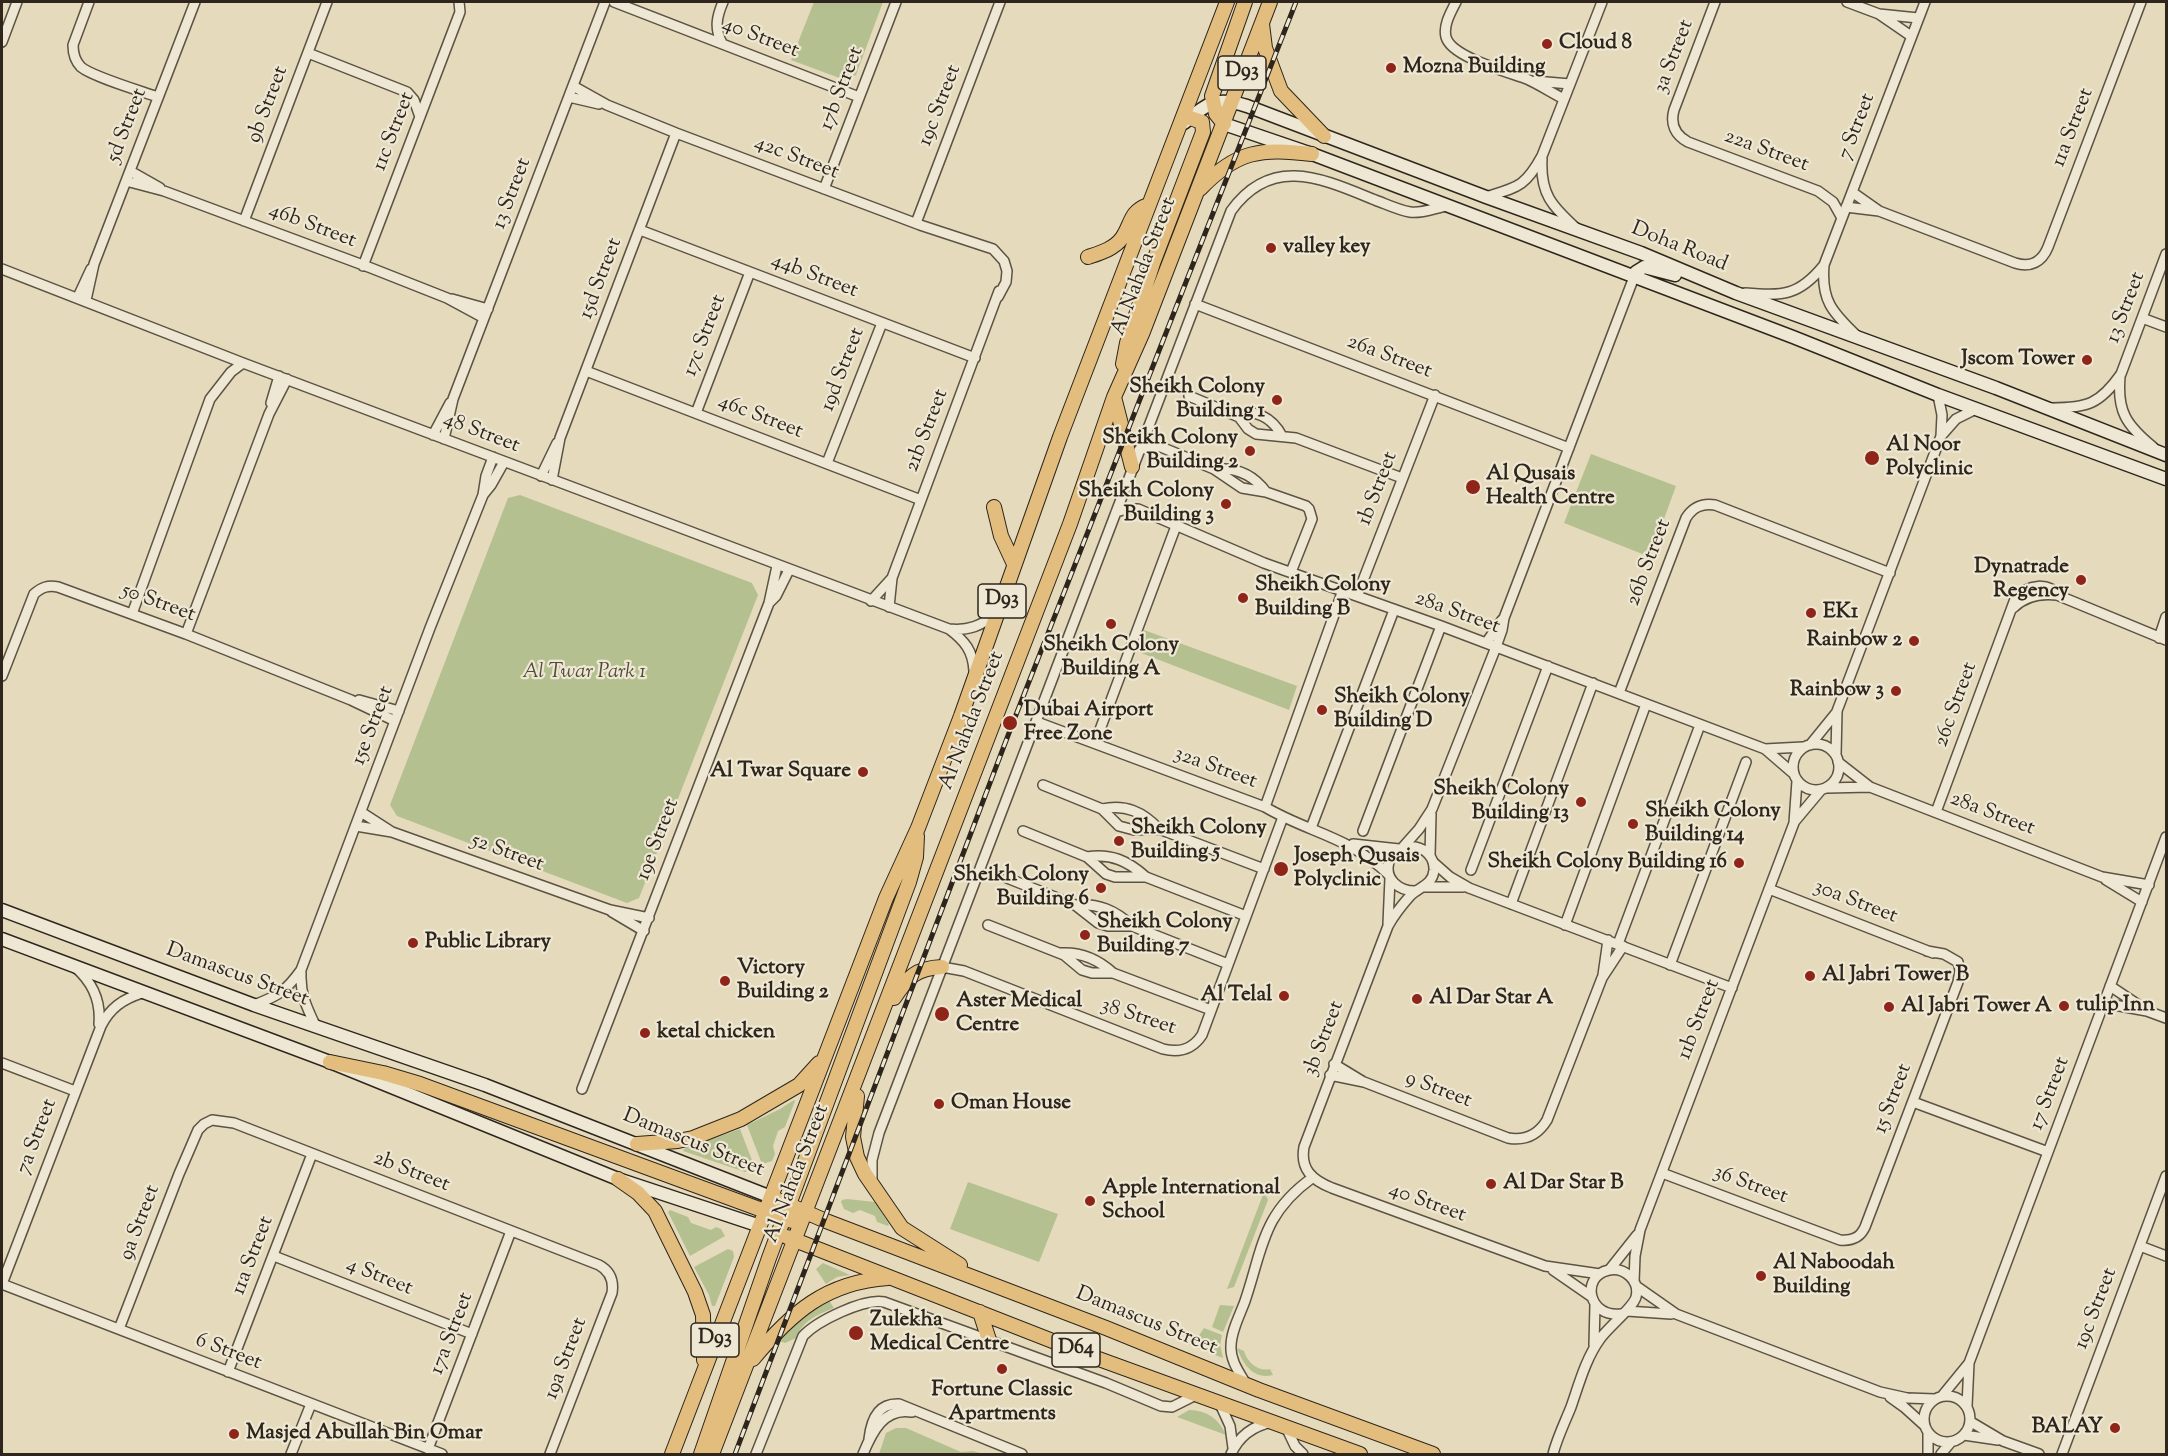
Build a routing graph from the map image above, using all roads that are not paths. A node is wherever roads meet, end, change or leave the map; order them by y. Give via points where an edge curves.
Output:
1 (17, 2) edge
2 (88, 2) edge
3 (195, 2) edge
4 (327, 2) edge
5 (605, 2) edge
6 (614, 2) edge
7 (723, 2) edge
8 (896, 2) edge
9 (1000, 2) edge
10 (1227, 2) edge
11 (1245, 2) edge
12 (1270, 2) edge
13 (1456, 2) edge
14 (1602, 2) edge
15 (1715, 2) edge
16 (1847, 2) edge
17 (1925, 2) edge
18 (2141, 2) edge
19 (459, 7) edge
20 (1879, 14) junction
21 (1918, 18) junction
22 (1262, 23) junction
23 (1911, 36) junction
24 (2, 42) edge
25 (722, 43) junction
26 (308, 53) junction
27 (1529, 80) junction
28 (1570, 84) junction
29 (573, 86) junction
30 (158, 97) junction
31 (569, 97) junction
32 (859, 97) junction
33 (1564, 99) junction
34 (1232, 101) junction
35 (1212, 102) junction
36 (607, 105) junction
37 (420, 117) junction
38 (1185, 122) junction
39 (1224, 124) junction
40 (1673, 126) joint
41 (676, 133) junction
42 (1324, 136) junction
43 (1312, 153) junction
44 (1542, 156) junction
45 (128, 176) junction
46 (824, 189) junction
47 (1196, 192) junction
48 (1852, 192) junction
49 (1486, 197) junction
50 (1148, 205) junction
51 (1446, 206) junction
52 (1846, 207) junction
53 (1879, 211) junction
54 (1842, 218) junction
55 (244, 221) junction
56 (916, 223) junction
57 (640, 230) junction
58 (1579, 230) junction
59 (972, 244) joint
60 (2166, 254) edge
61 (1088, 257) dead end
62 (1824, 265) junction
63 (363, 266) junction
64 (2, 269) edge
65 (750, 272) junction
66 (1634, 277) junction
67 (1736, 293) junction
68 (82, 299) junction
69 (1195, 304) junction
70 (486, 314) junction
71 (2142, 318) junction
72 (882, 323) junction
73 (2166, 327) edge
74 (1859, 338) junction
75 (975, 358) junction
76 (243, 363) junction
77 (586, 371) junction
78 (2121, 374) junction
79 (283, 378) junction
80 (1117, 391) junction
81 (1938, 394) junction
82 (1435, 395) junction
83 (1189, 396) dead end
84 (453, 399) junction
85 (2046, 408) junction
86 (1976, 409) junction
87 (696, 413) junction
88 (1233, 414) junction
89 (433, 435) junction
90 (1282, 436) junction
91 (1941, 436) junction
92 (560, 438) junction
93 (444, 439) junction
94 (1569, 448) junction
95 (1139, 450) junction
96 (2164, 454) edge
97 (493, 457) junction
98 (504, 462) junction
99 (827, 463) junction
100 (1132, 467) junction
101 (1214, 469) junction
102 (541, 476) junction
103 (1402, 478) junction
104 (2166, 479) edge
105 (552, 480) junction
106 (1124, 492) junction
107 (1266, 492) junction
108 (483, 495) junction
109 (921, 500) junction
110 (994, 507) dead end
111 (1137, 509) junction
112 (1116, 512) junction
113 (1176, 526) junction
114 (1014, 564) junction
115 (777, 566) junction
116 (789, 570) junction
117 (1291, 572) junction
118 (1890, 573) junction
119 (892, 578) junction
120 (1343, 590) junction
121 (1357, 596) junction
122 (871, 601) junction
123 (769, 603) junction
124 (889, 608) junction
125 (1394, 610) junction
126 (998, 611) junction
127 (132, 614) junction
128 (2166, 617) edge
129 (1504, 618) junction
130 (1441, 626) junction
131 (949, 629) junction
132 (186, 634) junction
133 (2163, 639) edge
134 (1486, 644) junction
135 (1496, 647) junction
136 (1548, 666) junction
137 (2, 676) edge
138 (975, 677) junction
139 (1593, 683) junction
140 (1619, 693) junction
141 (1646, 704) junction
142 (1837, 711) junction
143 (397, 716) junction
144 (1037, 722) junction
145 (1700, 725) junction
146 (1095, 743) junction
147 (1806, 746) junction
148 (1765, 749) junction
149 (1837, 759) junction
150 (1746, 762) dead end
151 (1795, 778) junction
152 (1043, 785) dead end
153 (1870, 787) junction
154 (1823, 789) junction
155 (1265, 807) junction
156 (1102, 809) junction
157 (1432, 809) junction
158 (361, 812) junction
159 (1936, 812) junction
160 (1283, 817) junction
161 (1794, 823) junction
162 (356, 826) junction
163 (918, 828) junction
164 (1311, 828) junction
165 (1159, 829) junction
166 (392, 831) junction
167 (1023, 831) dead end
168 (1363, 831) dead end
169 (2166, 837) edge
170 (1345, 842) junction
171 (1401, 848) junction
172 (1087, 856) junction
173 (1431, 859) junction
174 (1264, 869) junction
175 (1471, 870) dead end
176 (1389, 876) junction
177 (2102, 877) junction
178 (1007, 878) dead end
179 (1146, 878) junction
180 (2149, 885) junction
181 (1425, 887) junction
182 (1468, 888) junction
183 (1769, 889) junction
184 (1415, 891) junction
185 (2142, 902) junction
186 (1511, 904) junction
187 (1074, 905) junction
188 (2, 910) edge
189 (610, 910) junction
190 (1246, 916) junction
191 (649, 918) junction
192 (988, 925) dead end
193 (1565, 925) junction
194 (1132, 926) junction
195 (1388, 926) junction
196 (644, 931) junction
197 (2, 939) edge
198 (1608, 940) junction
199 (1620, 945) junction
200 (1927, 951) joint
201 (1058, 953) junction
202 (1228, 964) junction
203 (1670, 965) junction
204 (942, 967) junction
205 (75, 968) junction
206 (301, 970) junction
207 (1113, 973) junction
208 (1602, 978) junction
209 (2110, 986) junction
210 (1732, 988) junction
211 (142, 993) junction
212 (2103, 1003) junction
213 (254, 1005) junction
214 (1211, 1010) junction
215 (2147, 1011) junction
216 (2166, 1018) edge
217 (880, 1020) junction
218 (316, 1027) junction
219 (97, 1035) junction
220 (827, 1052) junction
221 (330, 1062) junction
222 (2, 1063) edge
223 (1334, 1064) junction
224 (861, 1071) junction
225 (1330, 1075) junction
226 (1364, 1082) junction
227 (582, 1089) dead end
228 (75, 1091) junction
229 (1912, 1102) junction
230 (198, 1130) joint
231 (637, 1144) junction
232 (2048, 1152) junction
233 (312, 1154) junction
234 (1662, 1173) junction
235 (2166, 1176) edge
236 (1312, 1178) junction
237 (618, 1179) junction
238 (872, 1185) junction
239 (769, 1204) junction
240 (786, 1212) junction
241 (803, 1219) junction
242 (760, 1226) junction
243 (1640, 1230) junction
244 (511, 1231) junction
245 (778, 1233) junction
246 (1826, 1234) joint
247 (795, 1239) junction
248 (2140, 1246) junction
249 (274, 1256) junction
250 (2166, 1256) edge
251 (1545, 1266) junction
252 (1610, 1269) junction
253 (1600, 1274) junction
254 (610, 1275) joint
255 (891, 1277) junction
256 (975, 1278) junction
257 (2, 1284) edge
258 (1635, 1284) junction
259 (1593, 1301) junction
260 (980, 1312) junction
261 (1624, 1312) junction
262 (1676, 1314) junction
263 (119, 1329) junction
264 (472, 1334) junction
265 (989, 1340) junction
266 (1594, 1347) junction
267 (1969, 1363) junction
268 (745, 1367) junction
269 (228, 1372) junction
270 (703, 1373) junction
271 (1246, 1384) junction
272 (1880, 1392) junction
273 (1196, 1395) junction
274 (1939, 1398) junction
275 (311, 1404) junction
276 (1220, 1404) junction
277 (1967, 1406) junction
278 (1272, 1422) junction
279 (1971, 1422) junction
280 (1286, 1428) junction
281 (1926, 1429) junction
282 (1964, 1435) junction
283 (2003, 1441) junction
284 (1951, 1442) junction
285 (428, 1449) junction
286 (1019, 1453) edge
287 (1232, 1453) edge
288 (1553, 1453) edge
289 (291, 1455) edge
290 (442, 1455) edge
291 (550, 1455) edge
292 (672, 1455) edge
293 (701, 1455) edge
294 (712, 1455) edge
295 (756, 1455) edge
296 (863, 1455) edge
297 (1030, 1455) edge
298 (1303, 1455) edge
299 (1360, 1455) edge
300 (1433, 1455) edge
301 (1928, 1455) edge
302 (1941, 1455) edge
303 (2039, 1455) edge
304 (2062, 1455) edge

1 - 24 street
2 - 30 street via 73,45 78,64 88,72
3 - 30 street, 5d Street
4 - 26 street, 9b Street
5 - 29 street, 13 Street
6 - 25 street, 40 Street
7 - 25 street via 716,21
8 - 32 street, 17b Street
9 - 56 street, 19c Street
10 - 38 main road, Al Nahda Street / D93
11 - 35 main road
12 - 22 main road, Al Nahda Street / D93
13 - 27 street via 1446,27 1449,44 1480,62
14 - 28 street
15 - 40 street, 3a Street via 1674,110
16 - 20 street
17 - 21 street, 7 Street
18 - 53 street, 11a Street via 2043,257 2034,264 2015,263
19 - 37 street, 11c Street
20 - 21 street
20 - 23 street
21 - 23 street, 7 Street
22 - 34 main road, Al Nahda Street / D93
22 - 42 main road via 1265,48 1281,91
23 - 48 street, 7 Street
25 - 32 street, 40 Street
26 - 37 street via 407,92
26 - 55 street, 9b Street
27 - 28 street
27 - 33 street
28 - 33 street
29 - 31 street, 13 Street
29 - 36 street, 42c Street
30 - 45 street, 5d Street
31 - 36 street, 42c Street
31 - 70 street, 13 Street
32 - 46 street, 17b Street
33 - 44 street
34 - 35 main road, Doha Road
34 - 39 main road, Al Nahda Street / D93
34 - 42 main road, Doha Road
35 - 38 main road
35 - 39 main road
36 - 41 street, 42c Street
37 - 63 street, 11c Street
38 - 50 main road, Al Nahda Street / D93
38 - 80 main road via 1202,122 1203,132 1129,337
39 - 43 main road, Doha Road
39 - 47 main road, Al Nahda Street / D93
40 - 54 street, 22a Street via 1688,142 1818,191 1833,202
41 - 46 street, 42c Street
41 - 57 street, 15d Street
42 - 49 main road, Doha Road
43 - 47 main road via 1268,151 1242,156
43 - 51 main road, Doha Road
44 - 49 street via 1520,185
44 - 58 street via 1547,197
45 - 55 street, 46b Street
45 - 68 street, 5d Street
46 - 56 street, 42c Street
47 - 80 main road, Al Nahda Street / D93
48 - 52 street, 7 Street
48 - 53 street
49 - 58 main road, Doha Road
50 - 61 main road via 1136,212 1118,243
50 - 114 main road, Al Nahda Street / D93
51 - 66 main road, Doha Road
51 - 69 street via 1410,212 1314,177 1272,179 1249,192 1231,211
52 - 53 street
52 - 54 street, 7 Street
54 - 62 street, 7 Street
55 - 63 street, 46b Street
56 - 59 street, 42c Street
57 - 65 street, 44b Street
57 - 77 street, 15d Street
58 - 67 main road, Doha Road
59 - 75 street, 21b Street via 993,257 1000,265 1002,277
60 - 71 street, 13 Street
62 - 67 street, 7 Street via 1808,284 1788,294
62 - 74 street, 7 Street via 1827,299 1838,318
63 - 70 street, 46b Street
64 - 68 street, 48 Street
65 - 72 street, 44b Street
65 - 87 street, 17c Street
66 - 67 main road via 1640,269 1649,267
66 - 81 main road, Doha Road
66 - 94 street
67 - 74 main road, Doha Road
68 - 76 street, 48 Street
69 - 82 street, 26a Street
69 - 95 street
70 - 84 street, 13 Street
71 - 73 street
71 - 78 street, 13 Street
72 - 75 street, 44b Street
72 - 99 street, 19d Street
74 - 85 main road, Doha Road
75 - 109 street, 21b Street
76 - 79 street, 48 Street
76 - 127 street via 210,399
77 - 87 street, 46c Street
77 - 92 street, 15d Street
78 - 85 street, 13 Street via 2111,389 2094,402 2072,408
78 - 96 street, 13 Street via 2120,401 2126,420 2139,436
79 - 89 street, 48 Street
79 - 132 street
80 - 100 main road
80 - 217 main road, Al Nahda Street / D93 via 1073,517
81 - 86 main road, Doha Road
81 - 91 street
82 - 94 street, 26a Street
82 - 103 street, 1b Street
83 - 88 street
84 - 89 street, 13 Street
84 - 93 street, 13 Street
85 - 96 main road, Doha Road
86 - 91 street via 1956,419
86 - 104 main road, Doha Road
87 - 99 street, 46c Street
88 - 90 street via 1256,434
88 - 90 street via 1258,414 1273,422
89 - 93 street, 48 Street
90 - 103 street
91 - 118 street
92 - 102 street, 15d Street
92 - 105 street, 15d Street
93 - 97 street, 48 Street
94 - 129 street
95 - 100 street
95 - 101 street via 1158,446
97 - 98 street, 48 Street
97 - 108 street, 15e Street
98 - 102 street, 48 Street
98 - 108 street, 15e Street
99 - 109 street, 46c Street
100 - 106 street
101 - 107 street via 1242,488
101 - 107 street via 1239,471
102 - 105 street, 48 Street
103 - 121 street, 1b Street
105 - 115 street, 48 Street
106 - 111 street, 28a Street
106 - 112 street
107 - 117 street via 1306,506 1311,514
108 - 143 street, 15e Street
109 - 119 street, 21b Street
110 - 114 main road
111 - 112 street
111 - 113 street, 28a Street
112 - 144 street
113 - 117 street, 28a Street
113 - 146 street
114 - 126 main road, Al Nahda Street / D93
115 - 116 street, 48 Street
115 - 123 street, 19e Street
116 - 122 street, 48 Street
116 - 123 street, 19e Street
117 - 120 street, 28a Street
118 - 140 street, 26b Street via 1715,505 1702,505 1686,518
118 - 142 street
119 - 122 street, 21b Street
119 - 124 street, 21b Street
120 - 121 street, 28a Street
120 - 155 street
121 - 125 street, 28a Street
122 - 124 street, 48 Street
123 - 191 street, 19e Street
124 - 131 street, 48 Street
125 - 130 street, 28a Street
125 - 164 street
126 - 131 street, 48 Street via 971,629
126 - 138 main road, Al Nahda Street / D93
127 - 132 street, 50 Street
127 - 137 street, 50 Street via 58,587 40,588 30,602
128 - 133 street
129 - 134 street
129 - 135 street
130 - 134 street, 28a Street
130 - 168 street
131 - 138 street, 48 Street via 969,647
132 - 143 street, 50 Street
133 - 159 street, 26c Street via 2062,597 2045,586 2031,587 2018,595
134 - 135 street, 28a Street
135 - 136 street, 28a Street
135 - 157 street
136 - 139 street, 28a Street
136 - 175 street
138 - 163 main road, Al Nahda Street / D93
139 - 140 street, 28a Street
139 - 186 street
140 - 141 street, 28a Street
141 - 145 street, 28a Street
141 - 193 street
142 - 147 street
142 - 149 street
143 - 158 street, 15e Street
144 - 146 street, 32a Street
144 - 204 street
145 - 148 street, 28a Street
145 - 199 street, 9 Street
146 - 155 street, 32a Street
147 - 148 street, 28a Street
147 - 149 street via 1825,746
147 - 151 street via 1794,759
148 - 151 street, 28a Street
149 - 153 street, 28a Street
149 - 154 street via 1836,778
150 - 203 street
151 - 154 street via 1804,787
151 - 161 street, 11b Street
152 - 156 street
153 - 154 street, 28a Street
153 - 159 street, 28a Street
154 - 161 street, 11b Street
155 - 160 street, 32a Street
156 - 165 street via 1134,810
156 - 165 street via 1119,826
157 - 171 street
157 - 173 street
158 - 162 street, 15e Street
158 - 166 street, 52 Street
159 - 177 street, 28a Street
160 - 164 street, 32a Street
160 - 174 street, 38 Street
161 - 183 street, 11b Street
162 - 166 street, 52 Street
162 - 206 street, 15e Street
163 - 220 main road, Al Nahda Street / D93
163 - 240 main road via 909,882
164 - 170 street, 32a Street
165 - 174 street
166 - 189 street, 52 Street
167 - 172 street
169 - 180 street, 17 Street
170 - 171 street, 32a Street
170 - 176 street, 32a Street via 1369,856
171 - 173 street via 1418,846
171 - 176 street via 1389,863
172 - 179 street via 1119,858
172 - 179 street via 1106,874
173 - 181 street via 1434,871
173 - 182 street
174 - 190 street, 38 Street
176 - 184 street via 1400,889
176 - 195 street, 3b Street
177 - 180 street, 28a Street
177 - 185 street, 28a Street
178 - 187 street
179 - 190 street
180 - 185 street, 17 Street
181 - 182 street
181 - 184 street
182 - 186 street
183 - 200 street, 30a Street
183 - 210 street, 11b Street
184 - 195 street, 3b Street
185 - 209 street, 17 Street
186 - 193 street
187 - 194 street via 1106,908
187 - 194 street via 1098,923
188 - 213 main road, Damascus Street / D64
189 - 191 street, 52 Street
189 - 196 street, 52 Street
190 - 202 street, 38 Street
191 - 196 street, 19e Street
192 - 201 street
193 - 198 street
194 - 202 street
195 - 223 street, 3b Street
196 - 227 street, 19e Street
197 - 205 main road, D64
198 - 199 street
198 - 208 street, 9 Street
199 - 203 street
199 - 208 street, 9 Street
200 - 229 street, 15 Street via 1958,962 1960,976
201 - 207 street via 1088,957
201 - 207 street via 1082,970
202 - 214 street, 38 Street
203 - 210 street
204 - 214 street, 38 Street via 971,974 1169,1050 1195,1044
204 - 217 main road via 915,974
204 - 238 street via 877,1137
205 - 211 main road, D64
205 - 219 street, 7a Street via 96,993 100,1014
206 - 213 street, 15e Street via 282,993
206 - 218 street, 15e Street via 303,999
207 - 214 street
208 - 226 street, 9 Street via 1549,1113 1539,1125 1525,1132 1500,1134
209 - 212 street, 17 Street
209 - 215 street
210 - 234 street, 11b Street
211 - 219 street, 7a Street via 113,1008
211 - 221 main road, D64
212 - 215 street
212 - 232 street, 17 Street
213 - 218 main road, Damascus Street / D64
215 - 216 street
217 - 224 main road, Al Nahda Street / D93
218 - 231 main road, Damascus Street / D64 via 485,1085
219 - 228 street, 7a Street
220 - 231 main road via 799,1085 741,1119 693,1138
220 - 239 main road, Al Nahda Street / D93
221 - 237 main road, D64
221 - 239 main road via 420,1084
222 - 228 street
223 - 225 street, 3b Street
223 - 226 street, 9 Street
224 - 238 main road via 853,1137 860,1166
224 - 241 main road, Al Nahda Street / D93
225 - 226 street, 9 Street
225 - 236 street, 3b Street via 1304,1147 1304,1166
228 - 257 street, 7a Street
229 - 232 street
229 - 246 street, 15 Street via 1867,1220 1853,1233
230 - 233 street, 2b Street via 212,1120 228,1121
230 - 263 street, 9a Street
231 - 239 main road, Damascus Street / D64
232 - 267 street, 17 Street
233 - 244 street, 2b Street
233 - 249 street, 11a Street
234 - 243 street, 11b Street
234 - 246 street, 36 Street
235 - 248 street, 19c Street
236 - 251 street, 40 Street
236 - 271 street via 1283,1204 1257,1257 1231,1346 1235,1365
237 - 242 main road, D64
237 - 270 main road via 655,1211 698,1300 705,1329
238 - 256 main road via 902,1228
239 - 240 main road, Damascus Street / D64
239 - 242 main road, Al Nahda Street / D93
240 - 241 main road, Damascus Street / D64
240 - 245 main road
241 - 247 main road, Al Nahda Street / D93
241 - 256 main road, Damascus Street / D64
242 - 245 main road, D64
242 - 270 main road, Al Nahda Street / D93
243 - 252 street, 11b Street
243 - 258 street, 11b Street
244 - 254 street, 2b Street via 599,1265
244 - 264 street, 17a Street
245 - 247 main road, D64
245 - 293 main road
247 - 255 main road, D64
247 - 268 main road, Al Nahda Street / D93
248 - 250 street
248 - 304 street, 19c Street
249 - 264 street, 4 Street
249 - 269 street, 11a Street
251 - 253 street, 40 Street
251 - 259 street, 40 Street
252 - 253 street
252 - 258 street via 1624,1272
253 - 259 street via 1592,1284
254 - 291 street, 19a Street via 612,1293
255 - 260 main road, D64
255 - 268 main road via 840,1287 806,1306
256 - 271 main road, Damascus Street / D64
257 - 263 street, 6 Street
258 - 261 street via 1635,1300
258 - 262 street
259 - 261 street via 1606,1314
259 - 266 street
260 - 265 main road
260 - 273 main road, D64
261 - 262 street
261 - 266 street
262 - 272 street
263 - 269 street, 6 Street
264 - 285 street, 17a Street
265 - 273 street via 1161,1406 1172,1407
265 - 295 street via 884,1302 870,1301 842,1312 803,1336
266 - 288 street
267 - 274 street, 17 Street
267 - 277 street, 17 Street
268 - 294 main road, Al Nahda Street / D93
269 - 275 street, 6 Street
270 - 292 main road, Al Nahda Street / D93
271 - 300 main road, Damascus Street / D64
272 - 274 street via 1907,1398
272 - 281 street via 1904,1407
273 - 276 main road, D64
274 - 277 street via 1956,1397
274 - 281 street via 1925,1411
275 - 285 street, 6 Street
275 - 289 street
276 - 278 main road, D64
276 - 287 street via 1230,1426
277 - 279 street
278 - 280 main road, D64
278 - 287 street via 1251,1429 1240,1438
279 - 282 street
279 - 283 street
280 - 298 street
280 - 299 main road, D64
281 - 284 street via 1934,1438
281 - 301 street
282 - 283 street
282 - 284 street
283 - 303 street
284 - 302 street
285 - 290 street, 6 Street
286 - 296 street via 904,1404 888,1405 874,1417
286 - 297 street

